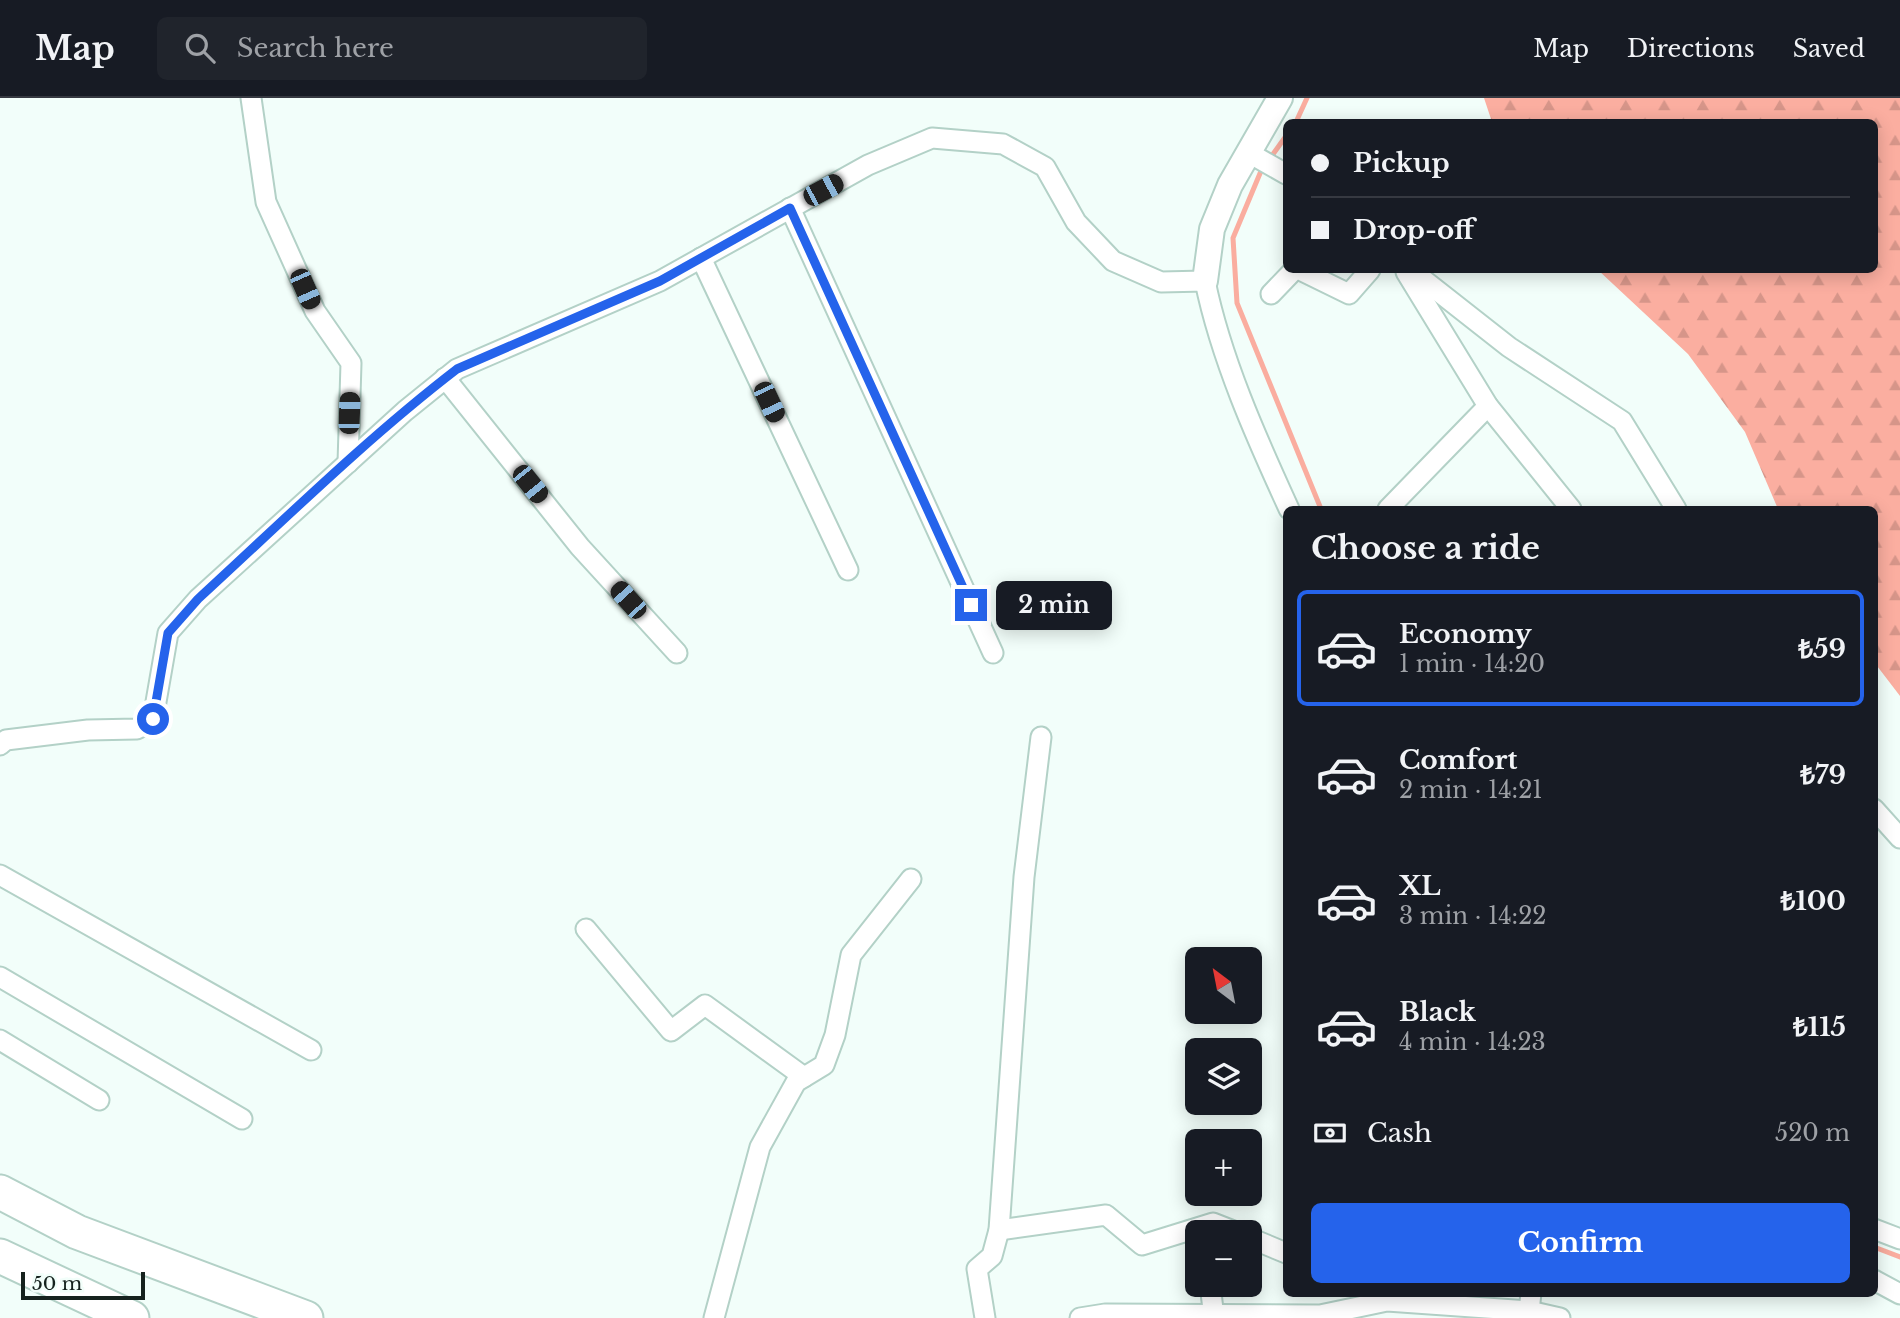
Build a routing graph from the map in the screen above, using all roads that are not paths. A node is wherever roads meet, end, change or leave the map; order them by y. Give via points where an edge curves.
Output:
1 (251, 98) edge
2 (1280, 98) edge
3 (1249, 153) junction
4 (1283, 172) edge
5 (790, 208) junction
6 (701, 258) junction
7 (1291, 273) edge
8 (1306, 273) edge
9 (1367, 273) edge
10 (1407, 273) edge
11 (1415, 273) edge
12 (1205, 281) junction
13 (1271, 294) dead end
14 (445, 378) junction
15 (1488, 406) junction
16 (348, 463) junction
17 (1288, 506) edge
18 (1391, 506) edge
19 (1569, 506) edge
20 (1674, 506) edge
21 (848, 570) dead end
22 (677, 653) dead end
23 (993, 653) dead end
24 (1041, 737) dead end
25 (0, 745) edge
26 (1878, 813) edge
27 (1900, 838) edge
28 (0, 875) edge
29 (911, 879) dead end
30 (586, 929) dead end
31 (0, 977) edge
32 (0, 1040) edge
33 (311, 1050) dead end
34 (804, 1077) junction
35 (99, 1100) dead end
36 (242, 1119) dead end
37 (0, 1192) edge
38 (999, 1230) junction
39 (1878, 1230) edge
40 (1185, 1234) edge
41 (1900, 1238) edge
42 (1262, 1243) edge
43 (1283, 1251) edge
44 (0, 1256) edge
45 (1878, 1282) edge
46 (1900, 1294) edge
47 (1212, 1297) edge
48 (1530, 1302) edge
49 (1483, 1313) edge
50 (1214, 1317) edge
51 (132, 1318) edge
52 (306, 1318) edge
53 (714, 1318) edge
54 (985, 1318) edge
55 (1080, 1318) edge
56 (1560, 1318) edge

1 - 16 street via 266,202 315,311 351,363
2 - 3 street
3 - 4 street
3 - 12 street via 1212,229
5 - 6 street
5 - 12 street via 868,165 932,138 1003,144 1045,167 1076,222 1113,261 1161,282
5 - 23 street
6 - 14 street
6 - 21 street
7 - 13 street
8 - 9 street via 1349,293
10 - 15 street
11 - 20 street via 1509,347 1622,421
12 - 17 street via 1241,394
14 - 16 street
14 - 22 street via 580,547
15 - 18 street
15 - 19 street
16 - 25 street via 198,599 168,633 153,719 137,729 88,730 6,740
24 - 38 street via 1024,877
26 - 27 street
28 - 33 street
29 - 34 street via 851,955 835,1035 824,1065
30 - 34 street via 671,1031 705,1005
31 - 36 street
32 - 35 street
34 - 53 street via 796,1082 760,1147
37 - 52 highway via 77,1232
38 - 40 street via 1106,1215 1142,1245
38 - 54 street via 992,1256 977,1269
39 - 41 street
42 - 43 street
44 - 51 highway
45 - 46 street
47 - 50 street
48 - 49 street
48 - 56 street
49 - 50 street via 1387,1301 1320,1315
50 - 55 street via 1105,1314

